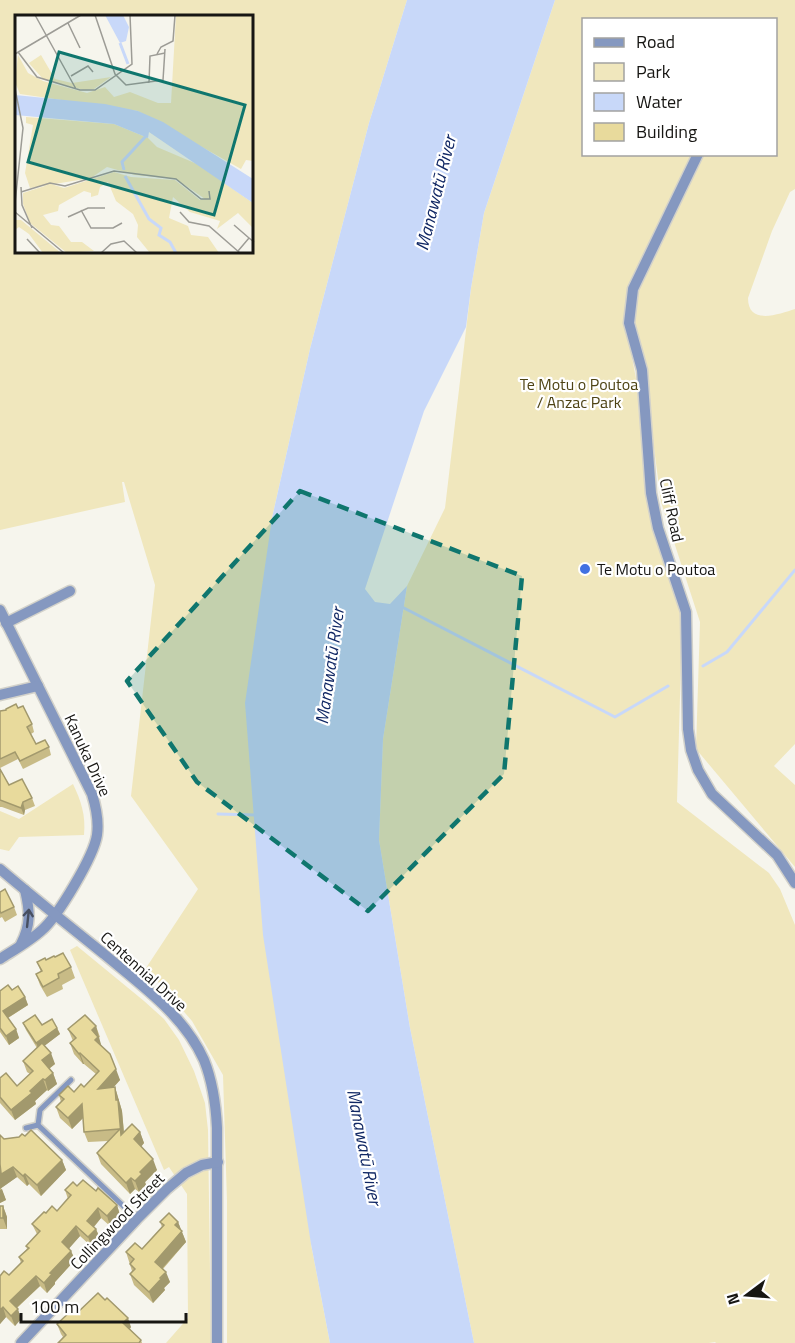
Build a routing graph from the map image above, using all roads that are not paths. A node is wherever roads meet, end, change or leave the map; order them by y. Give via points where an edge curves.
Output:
1 (697, 156) edge
2 (70, 591) dead end
3 (0, 610) edge
4 (6, 623) junction
5 (38, 686) junction
6 (0, 695) edge
7 (0, 869) edge
8 (795, 883) edge
9 (25, 890) junction
10 (55, 914) junction
11 (21, 945) junction
12 (0, 958) edge
13 (70, 1080) dead end
14 (38, 1125) junction
15 (26, 1128) dead end
16 (218, 1162) junction
17 (137, 1219) junction
18 (21, 1343) edge
19 (217, 1343) edge

1 - 8 street, Cliff Road via 633,289 629,323 642,370 651,493 658,528 686,612 688,729 698,770 712,794 777,855
2 - 4 street
3 - 4 street, Kanuka Drive
4 - 5 street, Kanuka Drive
5 - 6 street
5 - 10 street, Kanuka Drive via 92,794 97,819 91,854
7 - 9 street, Centennial Drive
9 - 10 street, Centennial Drive
11 -> 9 street via 29,908
10 - 11 street, Kanuka Drive via 41,931
10 - 16 street, Centennial Drive via 146,989 188,1033 204,1061 216,1103
11 - 12 street, Kanuka Drive
13 - 14 lane via 40,1110
14 - 15 lane
14 - 17 lane
16 - 17 street, Collingwood Street via 186,1173
16 - 19 street, Centennial Drive
17 - 18 street, Collingwood Street

